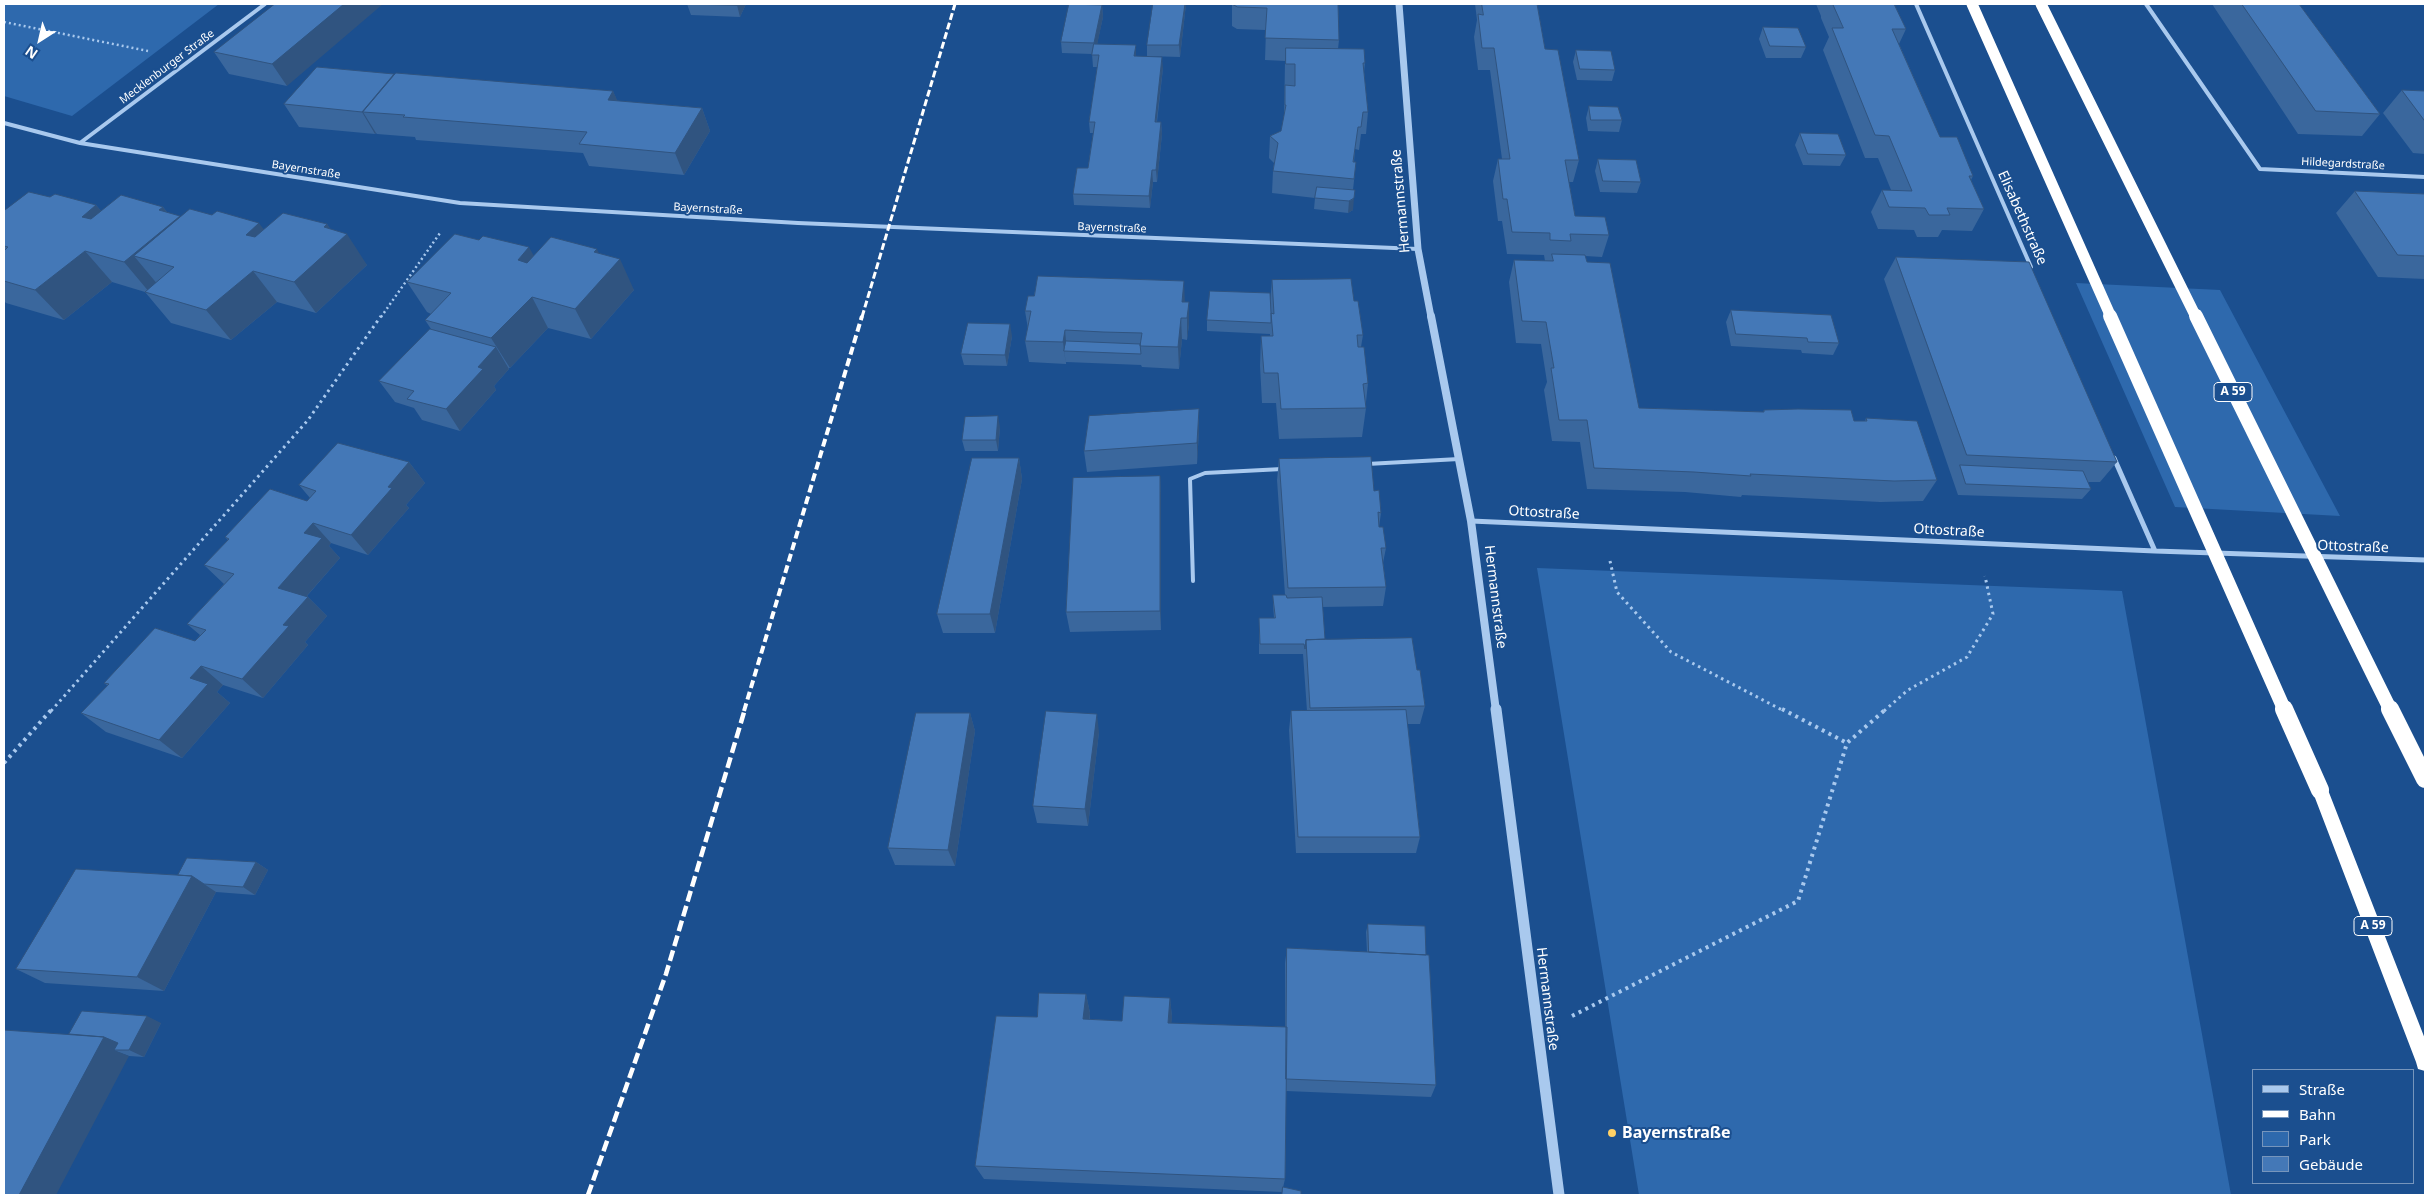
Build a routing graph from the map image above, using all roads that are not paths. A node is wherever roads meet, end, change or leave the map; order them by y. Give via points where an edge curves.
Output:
1 (264, 4) edge
2 (1399, 4) edge
3 (1916, 4) edge
4 (1972, 4) edge
5 (2041, 4) edge
6 (2146, 4) edge
7 (4, 123) edge
8 (80, 143) junction
9 (2425, 176) edge
10 (1418, 249) junction
11 (2033, 273) edge
12 (2112, 452) edge
13 (1459, 459) junction
14 (1361, 464) edge
15 (1283, 469) edge
16 (1471, 521) junction
17 (2155, 551) junction
18 (2425, 560) edge
19 (1192, 581) dead end
20 (2425, 780) edge
21 (2425, 1062) edge
22 (1559, 1195) edge

1 - 8 street, Mecklenburger Straße
2 - 10 street, Hermannstraße
3 - 11 street, Elisabethstraße
4 - 21 highway, A 59, bridge via 2320,790
5 - 20 highway, A 59, bridge
6 - 9 street, Hildegardstraße via 2260,169
7 - 8 street, Bayernstraße
8 - 10 street, Bayernstraße via 460,203 808,224
10 - 13 street, Hermannstraße
12 - 17 street
13 - 14 lane
13 - 16 street, Hermannstraße
15 - 19 lane via 1205,473 1190,479
16 - 17 street, Ottostraße
16 - 22 street, Hermannstraße
17 - 18 street, Ottostraße

